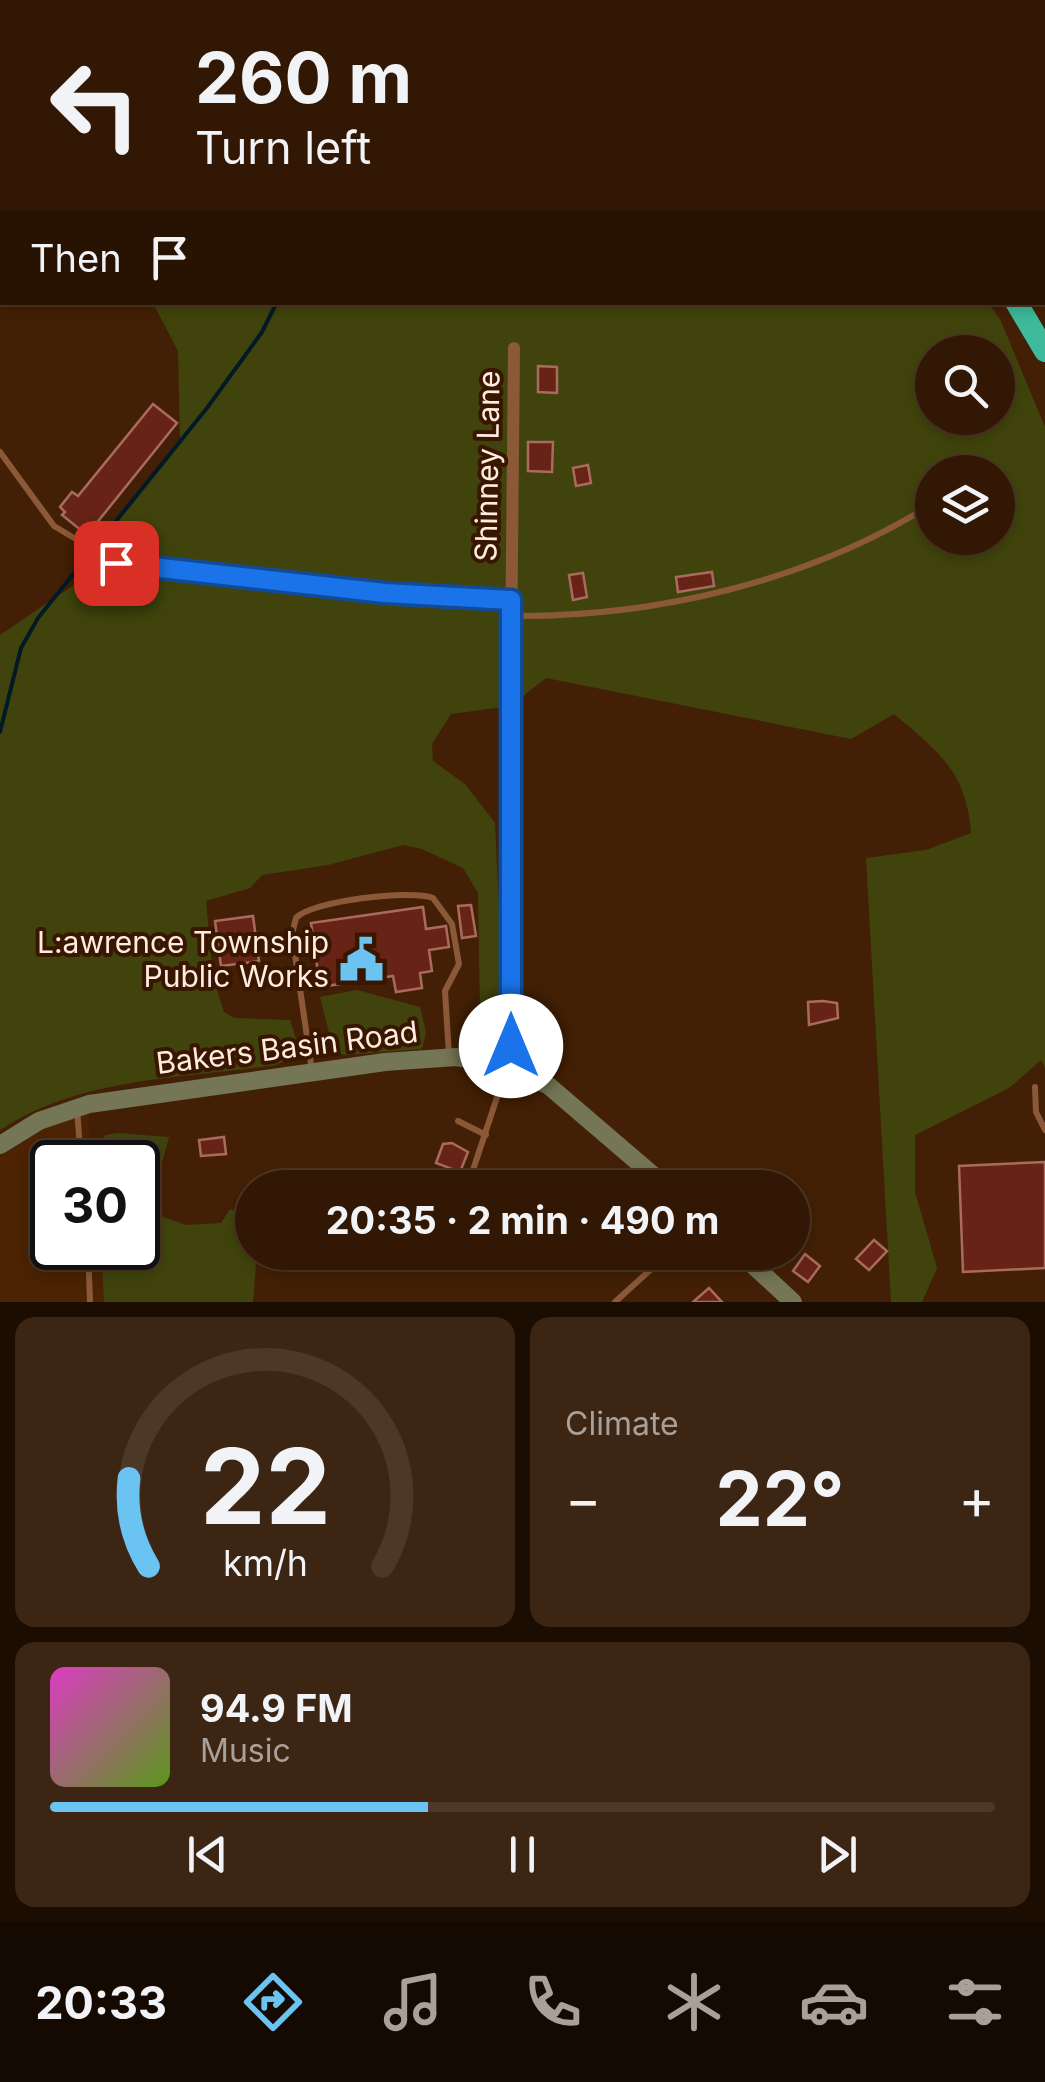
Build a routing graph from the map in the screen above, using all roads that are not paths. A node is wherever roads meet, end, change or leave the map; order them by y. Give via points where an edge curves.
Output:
1 (1018, 305) edge
2 (514, 348) dead end
3 (1045, 351) edge
4 (0, 452) edge
5 (915, 515) edge
6 (511, 600) junction
7 (511, 616) junction
8 (449, 1056) junction
9 (507, 1066) junction
10 (312, 1072) junction
11 (1035, 1087) dead end
12 (77, 1106) junction
13 (458, 1121) dead end
14 (1045, 1130) edge
15 (486, 1135) junction
16 (80, 1140) edge
17 (0, 1144) edge
18 (474, 1170) dead end
19 (647, 1170) edge
20 (89, 1270) edge
21 (650, 1270) edge
22 (759, 1270) edge
23 (90, 1302) edge
24 (615, 1302) edge
25 (794, 1302) edge

1 - 3 highway
2 - 6 street, Shinney Lane
4 - 6 lane via 44,517 98,556 160,570
5 - 7 lane via 888,532 759,582 657,605
6 - 7 street, Shinney Lane
7 - 9 street, Shinney Lane
8 - 9 main road, Bakers Basin Road
8 - 10 main road, Bakers Basin Road
8 - 10 lane via 444,993 458,964 452,924 433,898 407,894 313,907 294,922
9 - 15 lane
9 - 19 main road, Bakers Basin Road via 548,1086
10 - 12 main road, Bakers Basin Road
11 - 14 lane
12 - 16 lane
12 - 17 main road, Bakers Basin Road
13 - 15 lane
15 - 18 lane
20 - 23 lane
21 - 24 lane
22 - 25 main road

